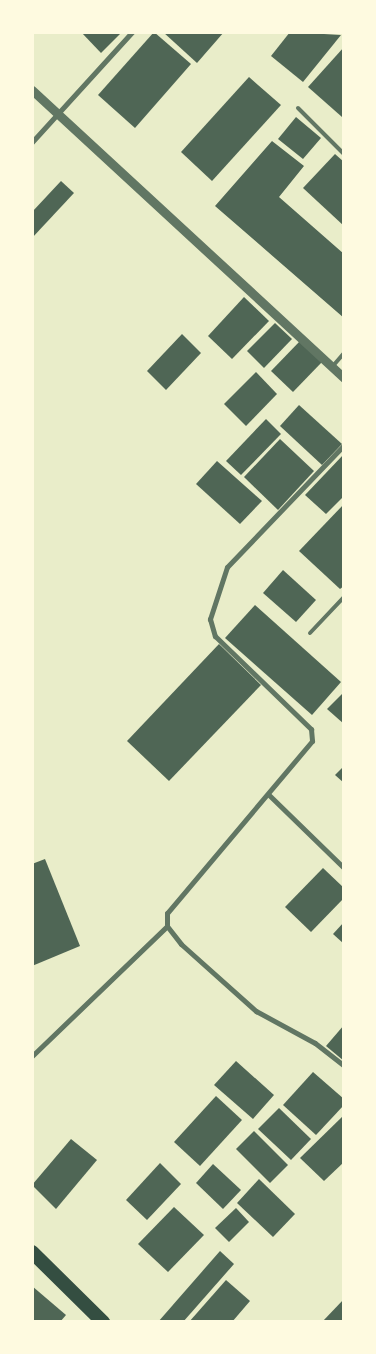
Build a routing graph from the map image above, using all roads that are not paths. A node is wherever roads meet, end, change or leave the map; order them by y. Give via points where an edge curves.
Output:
1 (132, 32) edge
2 (32, 90) edge
3 (298, 108) dead end
4 (60, 117) junction
5 (32, 142) edge
6 (344, 154) edge
7 (344, 353) edge
8 (332, 367) junction
9 (344, 378) edge
10 (344, 445) edge
11 (344, 596) edge
12 (310, 633) dead end
13 (269, 795) junction
14 (344, 868) edge
15 (167, 926) junction
16 (32, 1056) edge
17 (344, 1066) edge
18 (32, 1252) edge
19 (103, 1322) edge

1 - 4 street
2 - 4 street
3 - 6 lane
4 - 5 street
4 - 8 street
7 - 8 lane
8 - 9 street
10 - 13 street via 227,567 210,619 216,636 311,729 312,741
11 - 12 lane
13 - 14 street
13 - 15 street via 167,914
15 - 16 street
15 - 17 street via 256,1011 315,1043
18 - 19 highway

